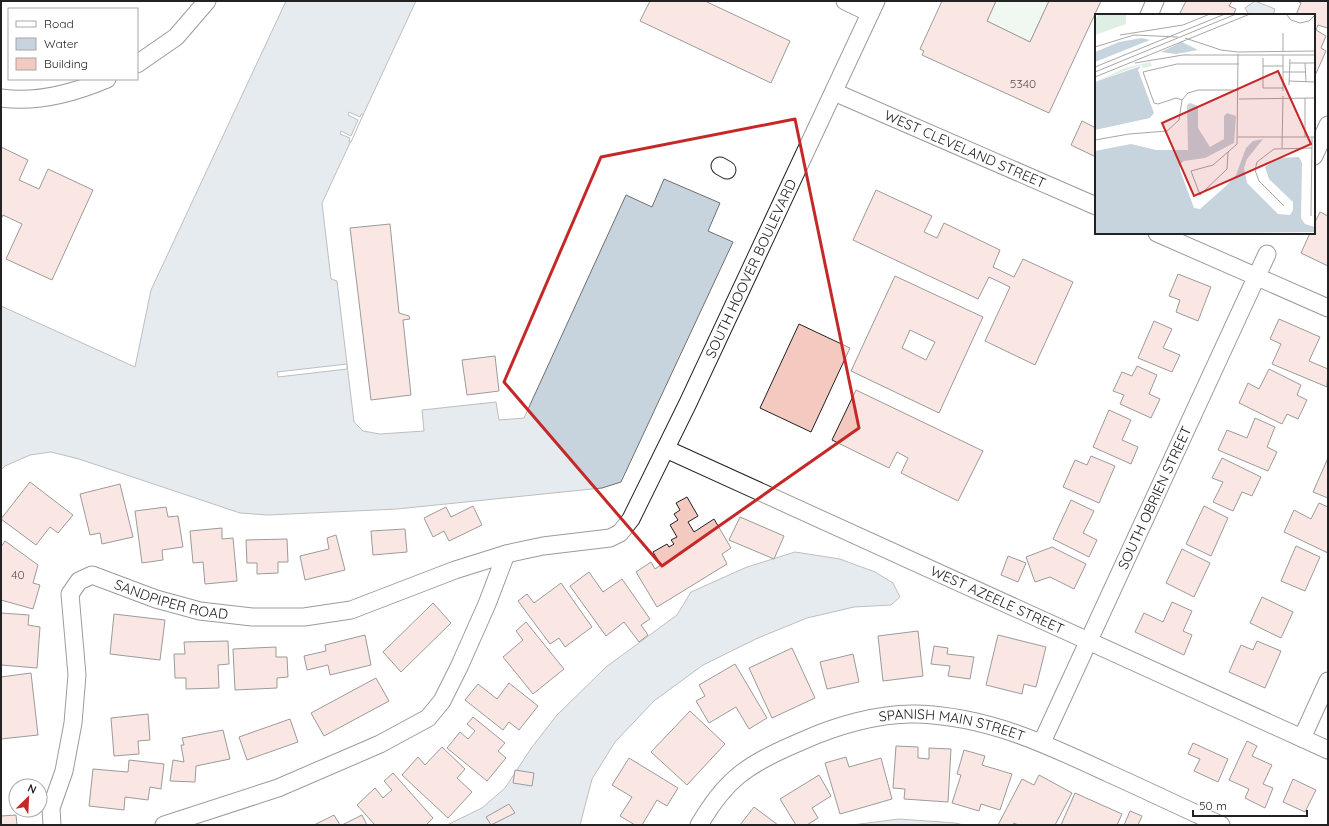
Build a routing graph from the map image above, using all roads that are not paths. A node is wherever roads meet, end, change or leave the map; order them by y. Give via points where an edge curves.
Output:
1 (208, 1) edge
2 (845, 1) edge
3 (1155, 1) edge
4 (873, 7) edge
5 (1149, 14) edge
6 (138, 63) edge
7 (105, 80) edge
8 (834, 92) junction
9 (1, 98) edge
10 (1328, 125) edge
11 (1315, 154) edge
12 (1095, 206) edge
13 (1159, 234) edge
14 (1267, 254) dead end
15 (1257, 276) junction
16 (1328, 308) edge
17 (666, 449) junction
18 (620, 533) joint
19 (506, 554) junction
20 (1088, 642) junction
21 (1328, 681) edge
22 (1302, 738) junction
23 (1042, 742) junction
24 (1328, 750) edge
25 (52, 825) edge
26 (164, 825) edge
27 (699, 825) edge
28 (1220, 825) edge

1 - 6 street via 176,38
2 - 4 street
3 - 5 street
4 - 8 street, SOUTH HOOVER BOULEVARD
7 - 9 street via 55,96 18,100
8 - 12 street, WEST CLEVELAND STREET
8 - 17 street, SOUTH HOOVER BOULEVARD
10 - 11 street
13 - 15 street
14 - 15 street, SOUTH OBRIEN STREET
15 - 16 street
15 - 20 street, SOUTH OBRIEN STREET
17 - 18 street, SOUTH HOOVER BOULEVARD via 631,519
17 - 20 street, WEST AZEELE STREET
18 - 19 street, SANDPIPER ROAD via 610,538 543,546
19 - 25 street, SANDPIPER ROAD via 455,570 351,610 304,617 252,617 200,611 156,599 92,575 80,581 70,594 77,675 73,723 64,771 51,808
19 - 26 street via 487,604 449,687 442,701 428,718 380,744 278,788
20 - 22 street, WEST AZEELE STREET
20 - 23 street, SOUTH OBRIEN STREET
21 - 22 street
22 - 24 street, WEST AZEELE STREET
23 - 27 street, SPANISH MAIN STREET via 1001,728 953,718 915,714 867,720 825,731 781,750 738,776 710,806
23 - 28 street, SPANISH MAIN STREET

